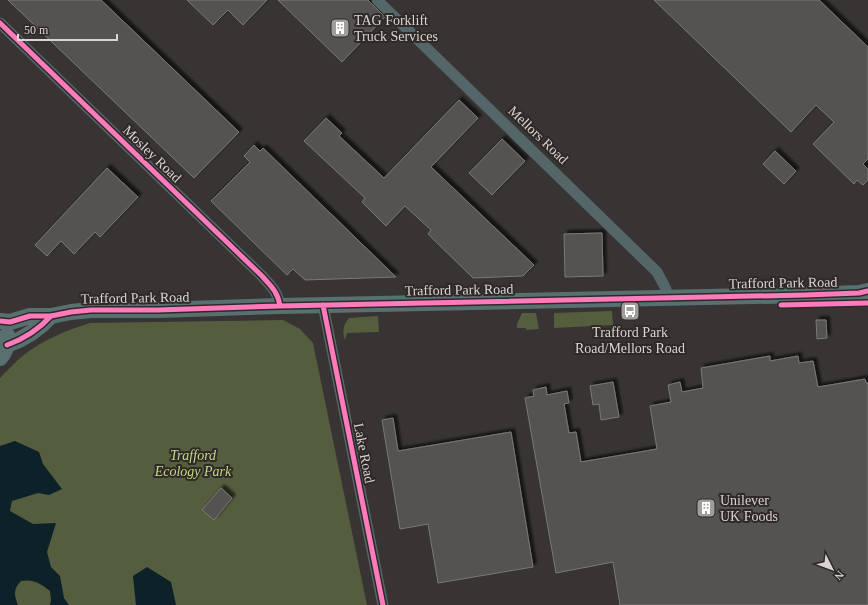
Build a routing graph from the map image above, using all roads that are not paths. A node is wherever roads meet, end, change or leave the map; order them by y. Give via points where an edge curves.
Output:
1 (377, 0) edge
2 (0, 23) edge
3 (868, 291) edge
4 (666, 297) junction
5 (323, 305) junction
6 (280, 306) junction
7 (51, 316) junction
8 (0, 321) edge
9 (4, 351) edge
10 (383, 605) edge

1 - 4 street, Mellors Road via 657,272 666,289
2 - 6 street, Mosley Road via 274,289 279,296
3 - 4 street, Trafford Park Road
4 - 5 street, Trafford Park Road
5 - 6 street, Trafford Park Road
5 - 10 street, Lake Road
6 - 7 street, Trafford Park Road via 91,310
7 - 8 street, Trafford Park Road via 30,316 10,322
7 - 9 street via 41,327
8 - 9 street via 8,336

